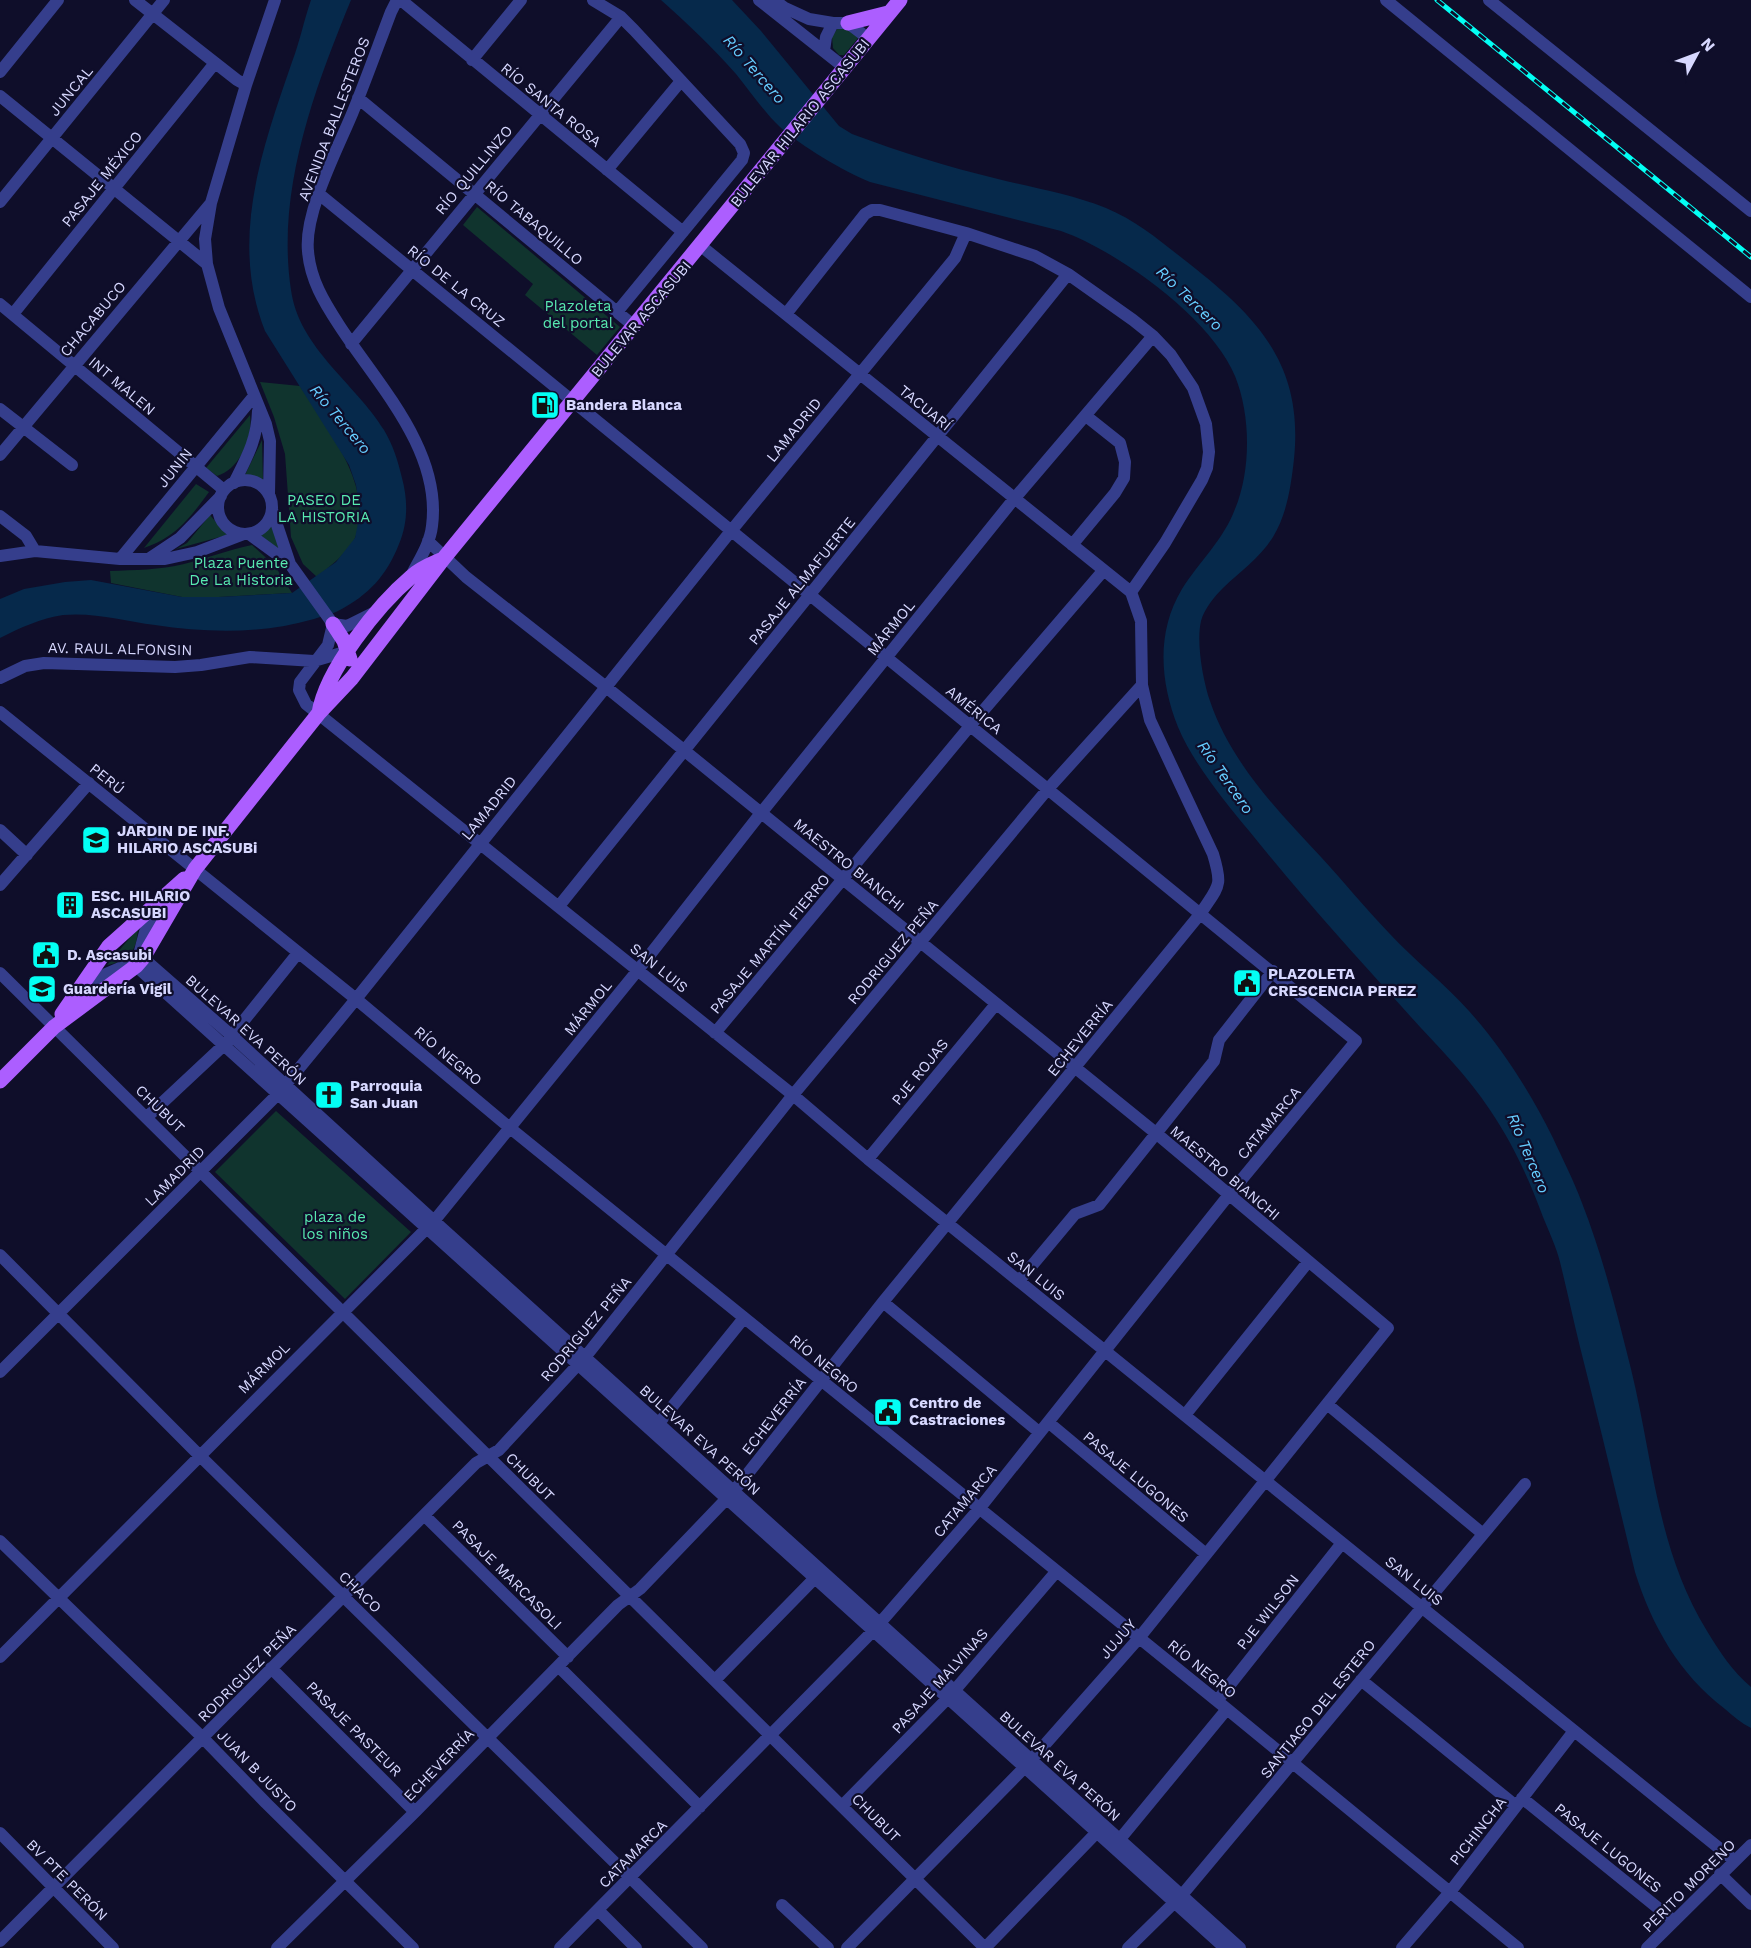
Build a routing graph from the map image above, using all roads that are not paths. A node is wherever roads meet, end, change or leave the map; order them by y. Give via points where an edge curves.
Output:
1 (58, 0) edge
2 (135, 0) edge
3 (164, 0) edge
4 (275, 0) edge
5 (399, 0) edge
6 (521, 0) edge
7 (593, 0) edge
8 (759, 0) edge
9 (774, 0) edge
10 (900, 0) edge
11 (1386, 0) edge
12 (1489, 0) edge
13 (153, 14) junction
14 (888, 14) junction
15 (621, 17) junction
16 (841, 23) junction
17 (869, 39) junction
18 (824, 51) junction
19 (472, 60) junction
20 (215, 63) junction
21 (845, 68) junction
22 (0, 72) edge
23 (681, 81) junction
24 (246, 85) junction
25 (0, 96) edge
26 (358, 98) junction
27 (540, 115) junction
28 (52, 138) junction
29 (607, 170) junction
30 (115, 188) junction
31 (474, 193) junction
32 (319, 194) junction
33 (0, 201) edge
34 (211, 203) junction
35 (1751, 212) edge
36 (683, 232) junction
37 (966, 233) junction
38 (179, 240) junction
39 (701, 246) junction
40 (207, 264) junction
41 (412, 269) junction
42 (1068, 274) junction
43 (1751, 297) edge
44 (0, 304) edge
45 (617, 312) junction
46 (13, 314) junction
47 (786, 314) junction
48 (634, 326) junction
49 (1153, 336) junction
50 (351, 344) junction
51 (74, 365) junction
52 (859, 374) junction
53 (256, 402) junction
54 (572, 402) junction
55 (0, 409) edge
56 (1086, 416) junction
57 (23, 427) junction
58 (937, 437) junction
59 (0, 455) edge
60 (72, 465) dead end
61 (196, 467) junction
62 (226, 490) junction
63 (269, 494) junction
64 (1014, 499) junction
65 (272, 510) junction
66 (0, 516) edge
67 (731, 531) junction
68 (246, 534) junction
69 (428, 541) junction
70 (1072, 545) junction
71 (35, 551) junction
72 (0, 556) edge
73 (444, 558) junction
74 (149, 559) junction
75 (120, 560) junction
76 (290, 564) junction
77 (1103, 571) junction
78 (411, 576) junction
79 (1131, 592) junction
80 (810, 594) junction
81 (380, 609) junction
82 (333, 624) junction
83 (348, 651) junction
84 (886, 657) junction
85 (314, 661) junction
86 (0, 678) edge
87 (1142, 685) junction
88 (606, 687) junction
89 (335, 697) junction
90 (0, 712) edge
91 (318, 713) junction
92 (970, 726) junction
93 (684, 750) junction
94 (89, 783) junction
95 (1047, 790) junction
96 (761, 813) junction
97 (0, 830) edge
98 (481, 843) junction
99 (27, 855) junction
100 (195, 869) junction
101 (843, 880) junction
102 (0, 885) edge
103 (161, 899) junction
104 (559, 906) junction
105 (1201, 913) junction
106 (920, 942) junction
107 (298, 952) junction
108 (139, 961) junction
109 (638, 970) junction
110 (1272, 971) junction
111 (0, 973) edge
112 (79, 991) junction
113 (356, 999) junction
114 (996, 1004) junction
115 (54, 1027) junction
116 (715, 1033) junction
117 (228, 1039) junction
118 (1356, 1041) joint
119 (1075, 1069) junction
120 (0, 1082) edge
121 (281, 1089) junction
122 (793, 1095) junction
123 (147, 1117) junction
124 (510, 1128) junction
125 (1156, 1134) junction
126 (868, 1159) junction
127 (202, 1171) junction
128 (1228, 1196) junction
129 (948, 1223) junction
130 (430, 1224) junction
131 (666, 1254) junction
132 (0, 1255) edge
133 (1308, 1262) junction
134 (1018, 1281) junction
135 (883, 1302) junction
136 (342, 1311) junction
137 (59, 1313) junction
138 (744, 1318) junction
139 (1388, 1328) joint
140 (1105, 1350) junction
141 (583, 1361) junction
142 (0, 1372) edge
143 (821, 1381) junction
144 (1327, 1404) junction
145 (1185, 1416) junction
146 (659, 1423) junction
147 (1043, 1427) junction
148 (199, 1455) junction
149 (488, 1457) junction
150 (1266, 1481) junction
151 (1525, 1484) dead end
152 (731, 1495) junction
153 (979, 1509) junction
154 (425, 1516) junction
155 (1484, 1534) junction
156 (0, 1541) edge
157 (1342, 1543) junction
158 (1206, 1554) junction
159 (1056, 1572) junction
160 (815, 1578) junction
161 (344, 1597) junction
162 (630, 1597) junction
163 (58, 1598) junction
164 (1422, 1607) junction
165 (877, 1627) junction
166 (1139, 1638) junction
167 (568, 1657) junction
168 (0, 1658) edge
169 (558, 1666) junction
170 (271, 1668) junction
171 (715, 1680) junction
172 (1361, 1680) junction
173 (951, 1694) junction
174 (1217, 1701) junction
175 (1227, 1709) junction
176 (1575, 1731) junction
177 (770, 1735) junction
178 (487, 1737) junction
179 (203, 1738) junction
180 (1028, 1763) junction
181 (1293, 1764) junction
182 (1519, 1802) junction
183 (842, 1806) junction
184 (700, 1808) junction
185 (415, 1812) junction
186 (1100, 1828) junction
187 (0, 1833) edge
188 (1120, 1839) junction
189 (1751, 1845) edge
190 (1735, 1861) junction
191 (1720, 1874) junction
192 (630, 1878) junction
193 (914, 1878) junction
194 (344, 1880) junction
195 (53, 1887) junction
196 (1450, 1892) junction
197 (1178, 1899) junction
198 (1751, 1904) edge
199 (782, 1905) dead end
200 (598, 1910) junction
201 (1674, 1921) junction
202 (0, 1941) edge
203 (113, 1948) edge
204 (277, 1948) edge
205 (413, 1948) edge
206 (560, 1948) edge
207 (636, 1948) edge
208 (702, 1948) edge
209 (828, 1948) edge
210 (847, 1948) edge
211 (986, 1948) edge
212 (1128, 1948) edge
213 (1225, 1948) edge
214 (1240, 1948) edge
215 (1402, 1948) edge
216 (1518, 1948) edge
217 (1647, 1948) edge

1 - 22 street
2 - 13 street
3 - 13 street, JUNCAL
4 - 24 street
5 - 19 street, RÍO SANTA ROSA
5 - 26 street, AVENIDA BALLESTEROS
6 - 19 street
7 - 15 street
8 - 18 street
9 - 16 street via 798,15
10 - 14 main road, BULEVAR HILARIO ASCASUBI
11 - 43 street
12 - 35 street
13 - 20 street
13 - 28 street, JUNCAL
14 - 16 main road
14 - 17 main road, BULEVAR HILARIO ASCASUBI
15 - 23 street
15 - 27 street, RÍO QUILLINZO
16 - 17 street
16 - 18 street via 826,37
17 - 21 main road, BULEVAR HILARIO ASCASUBI
18 - 21 street
19 - 27 street, RÍO SANTA ROSA
20 - 24 street
20 - 30 street, PASAJE MÉXICO
21 - 39 main road, BULEVAR HILARIO ASCASUBI
23 - 29 street
23 - 36 street, BULEVAR HILARIO ASCASUBI via 744,153
24 - 34 street
25 - 28 street
26 - 31 street, RÍO TABAQUILLO
26 - 32 street, AVENIDA BALLESTEROS
27 - 29 street, RÍO SANTA ROSA
27 - 31 street, RÍO QUILLINZO
28 - 30 street
28 - 33 street, JUNCAL
29 - 36 street, RÍO SANTA ROSA
30 - 38 street
30 - 46 street, PASAJE MÉXICO
31 - 41 street, RÍO QUILLINZO
31 - 45 street, RÍO TABAQUILLO
32 - 41 street, RÍO DE LA CRUZ
32 - 50 street, AVENIDA BALLESTEROS via 307,249 311,272 323,300
34 - 38 street, CHACABUCO
34 - 40 street via 205,239
36 - 45 street, BULEVAR HILARIO ASCASUBI
37 - 42 street via 1035,256
37 - 47 street via 872,210
37 - 52 street, LAMADRID via 955,258
38 - 40 street
38 - 51 street, CHACABUCO
39 - 47 street, TACUARÍ
39 - 48 main road, BULEVAR ASCASUBI
40 - 53 street via 219,308
41 - 50 street, RÍO QUILLINZO
41 - 54 street, RÍO DE LA CRUZ
42 - 49 street
42 - 58 street, PASAJE ALMAFUERTE
44 - 46 street, INT MALEN
45 - 48 street, RÍO TABAQUILLO
46 - 51 street, INT MALEN
47 - 52 street, TACUARÍ
48 - 54 main road, BULEVAR ASCASUBI
49 - 56 street, MÁRMOL
49 - 79 street via 1193,388 1206,424 1209,452 1202,480
50 - 69 street, AVENIDA BALLESTEROS via 402,414 417,445 433,499
51 - 57 street, CHACABUCO
51 - 61 street, INT MALEN
52 - 58 street, TACUARÍ
52 - 67 street, LAMADRID
53 - 61 street, JUNIN
53 - 62 street via 254,442
53 - 63 street via 270,441
54 - 67 street, AMÉRICA
54 - 73 main road, BULEVAR ASCASUBI
55 - 57 street
56 - 64 street, MÁRMOL
56 - 70 street via 1120,443 1124,478
57 - 59 street, CHACABUCO
57 - 60 street
58 - 64 street, TACUARÍ
58 - 80 street, PASAJE ALMAFUERTE
61 - 62 street, INT MALEN
61 - 75 street, JUNIN
62 - 63 street via 250,480
62 - 68 street via 219,512 222,520 235,532
62 - 74 street via 180,538
63 - 65 street
64 - 70 street, TACUARÍ
64 - 84 street, MÁRMOL
65 - 68 street via 264,526
65 - 76 street
66 - 71 street via 26,536
67 - 80 street, AMÉRICA
67 - 88 street, LAMADRID
68 - 74 street via 188,555
68 - 76 street
69 - 73 street, MAESTRO BIANCHI
69 - 78 street, AVENIDA BALLESTEROS
70 - 77 street, TACUARÍ
71 - 72 street
71 - 75 street
73 - 78 main road
73 - 88 street, MAESTRO BIANCHI
73 - 89 main road
74 - 75 street
76 - 82 street
77 - 79 street, TACUARÍ
77 - 92 street, PASAJE MARTÍN FIERRO
78 - 81 main road
79 - 87 street, ECHEVERRÍA via 1141,621
80 - 84 street, AMÉRICA
80 - 93 street, PASAJE ALMAFUERTE
81 - 82 street via 347,626
81 - 83 main road
82 - 83 main road
82 - 85 street via 328,645
83 - 85 street, AV. RAUL ALFONSIN
83 - 89 main road via 351,667
83 - 91 main road via 326,687
84 - 92 street, AMÉRICA
84 - 96 street, MÁRMOL
85 - 86 street, AV. RAUL ALFONSIN via 250,657 175,667 44,663 25,666
85 - 91 street, SAN LUIS via 299,690 306,704
87 - 95 street, RODRIGUEZ PEÑA
87 - 105 street, ECHEVERRÍA via 1150,720 1219,874 1219,884
88 - 93 street, MAESTRO BIANCHI
88 - 98 street, LAMADRID
89 - 91 main road
90 - 94 street, PERÚ
91 - 98 street, SAN LUIS
91 - 100 main road
92 - 95 street, AMÉRICA
92 - 101 street, PASAJE MARTÍN FIERRO
93 - 96 street, MAESTRO BIANCHI
93 - 104 street, PASAJE ALMAFUERTE
94 - 99 street
94 - 100 street, PERÚ
95 - 105 street, AMÉRICA
95 - 106 street, RODRIGUEZ PEÑA
96 - 101 street, MAESTRO BIANCHI
96 - 109 street, MÁRMOL
97 - 99 street
98 - 104 street, SAN LUIS
98 - 113 street, LAMADRID
99 - 102 street
100 - 103 main road
100 - 107 street, RÍO NEGRO
100 - 108 main road
101 - 106 street, MAESTRO BIANCHI
101 - 116 street, PASAJE MARTÍN FIERRO
103 - 108 street via 145,932
103 - 112 main road via 110,946
104 - 109 street, SAN LUIS
105 - 110 street, AMÉRICA
105 - 119 street, ECHEVERRÍA
106 - 114 street, MAESTRO BIANCHI
106 - 122 street, RODRIGUEZ PEÑA
107 - 113 street, RÍO NEGRO
107 - 117 street
108 - 112 street via 106,974
108 - 115 main road
108 - 117 street, BULEVAR EVA PERÓN
109 - 116 street, SAN LUIS
109 - 124 street, MÁRMOL
110 - 118 street, AMÉRICA
110 - 125 street via 1219,1040 1214,1061
111 - 115 street, CHUBUT
112 - 115 main road
113 - 121 street, LAMADRID
113 - 124 street, RÍO NEGRO
114 - 119 street, MAESTRO BIANCHI
114 - 126 street, PJE ROJAS
115 - 120 main road
115 - 123 street, CHUBUT
116 - 122 street, SAN LUIS
117 - 121 street, BULEVAR EVA PERÓN
117 - 123 street
118 - 128 street, CATAMARCA
119 - 125 street, MAESTRO BIANCHI
119 - 129 street, ECHEVERRÍA
121 - 127 street, LAMADRID
121 - 130 street, BULEVAR EVA PERÓN
122 - 126 street, SAN LUIS
122 - 131 street, RODRIGUEZ PEÑA
123 - 127 street, CHUBUT
124 - 130 street, MÁRMOL
124 - 131 street, RÍO NEGRO
125 - 128 street, MAESTRO BIANCHI
125 - 134 street via 1099,1205 1076,1214
126 - 129 street, SAN LUIS
127 - 136 street, CHUBUT
127 - 137 street, LAMADRID
128 - 133 street, MAESTRO BIANCHI
128 - 140 street, CATAMARCA
129 - 134 street, SAN LUIS
129 - 135 street, ECHEVERRÍA
130 - 136 street, MÁRMOL
130 - 141 street, BULEVAR EVA PERÓN
131 - 138 street, RÍO NEGRO
131 - 141 street, RODRIGUEZ PEÑA
132 - 137 street, CHACO
133 - 139 street, MAESTRO BIANCHI
133 - 145 street
134 - 140 street, SAN LUIS
135 - 143 street, ECHEVERRÍA
135 - 147 street, PASAJE LUGONES
136 - 148 street, MÁRMOL
136 - 149 street, CHUBUT
137 - 142 street, LAMADRID
137 - 148 street, CHACO
138 - 143 street, RÍO NEGRO
138 - 146 street
139 - 144 street, JUJUY
140 - 145 street, SAN LUIS
140 - 147 street, CATAMARCA
141 - 146 street, BULEVAR EVA PERÓN
141 - 149 street, RODRIGUEZ PEÑA
141 - 152 street, BULEVAR EVA PERÓN
143 - 152 street, ECHEVERRÍA
143 - 153 street, RÍO NEGRO
144 - 150 street, JUJUY
144 - 155 street
145 - 150 street, SAN LUIS
146 - 152 street, BULEVAR EVA PERÓN
147 - 153 street, CATAMARCA
147 - 158 street, PASAJE LUGONES
148 - 161 street, CHACO
148 - 163 street, MÁRMOL
149 - 154 street, RODRIGUEZ PEÑA via 476,1463
149 - 162 street, CHUBUT
150 - 157 street, SAN LUIS
150 - 158 street, JUJUY
151 - 155 street, SANTIAGO DEL ESTERO
152 - 160 street, BULEVAR EVA PERÓN
152 - 162 street, ECHEVERRÍA
152 - 165 street, BULEVAR EVA PERÓN
153 - 159 street, RÍO NEGRO
153 - 165 street, CATAMARCA
154 - 161 street, RODRIGUEZ PEÑA
154 - 167 street, PASAJE MARCASOLI
155 - 164 street, SANTIAGO DEL ESTERO
156 - 163 street, JUAN B JUSTO
157 - 164 street, SAN LUIS
157 - 174 street, PJE WILSON
158 - 166 street, JUJUY
159 - 166 street, RÍO NEGRO
159 - 173 street, PASAJE MALVINAS
160 - 165 street, BULEVAR EVA PERÓN
160 - 171 street
161 - 170 street, RODRIGUEZ PEÑA
161 - 178 street, CHACO
162 - 167 street, ECHEVERRÍA
162 - 171 street, CHUBUT
163 - 168 street, MÁRMOL
163 - 179 street, JUAN B JUSTO
164 - 172 street, SANTIAGO DEL ESTERO
164 - 176 street, SAN LUIS
165 - 173 street, BULEVAR EVA PERÓN
165 - 177 street, CATAMARCA
166 - 174 street, RÍO NEGRO
166 - 180 street, JUJUY
167 - 169 street, ECHEVERRÍA
169 - 178 street, ECHEVERRÍA
169 - 184 street
170 - 179 street, RODRIGUEZ PEÑA
170 - 185 street, PASAJE PASTEUR
171 - 177 street, CHUBUT
172 - 181 street, SANTIAGO DEL ESTERO
172 - 182 street, PASAJE LUGONES
173 - 180 street, BULEVAR EVA PERÓN
173 - 183 street, PASAJE MALVINAS
174 - 175 street, RÍO NEGRO
175 - 181 street, RÍO NEGRO
175 - 188 street
176 - 182 street, PICHINCHA
176 - 190 street, SAN LUIS
177 - 183 street, CHUBUT
177 - 184 street, CATAMARCA
178 - 185 street, ECHEVERRÍA
178 - 192 street, CHACO
179 - 194 street, JUAN B JUSTO
179 - 195 street, RODRIGUEZ PEÑA
180 - 186 street, BULEVAR EVA PERÓN
180 - 193 street, JUJUY
181 - 196 street, RÍO NEGRO
181 - 197 street, SANTIAGO DEL ESTERO
182 - 196 street, PICHINCHA
182 - 201 street, PASAJE LUGONES
183 - 193 street, CHUBUT
184 - 192 street, CATAMARCA
185 - 194 street, ECHEVERRÍA
186 - 188 street, BULEVAR EVA PERÓN
186 - 197 street, BULEVAR EVA PERÓN
186 - 211 street
187 - 195 street, BV PTE PERÓN
188 - 197 street, BULEVAR EVA PERÓN
189 - 190 street, PERITO MORENO
190 - 191 street, PERITO MORENO
191 - 198 street
191 - 201 street, PERITO MORENO
192 - 200 street, CATAMARCA
192 - 208 street, CHACO
193 - 210 street, JUJUY
193 - 211 street, CHUBUT
194 - 204 street, ECHEVERRÍA
194 - 205 street, JUAN B JUSTO
195 - 202 street, RODRIGUEZ PEÑA
195 - 203 street, BV PTE PERÓN
196 - 215 street, PICHINCHA
196 - 216 street, RÍO NEGRO
197 - 212 street, SANTIAGO DEL ESTERO
197 - 213 street, BULEVAR EVA PERÓN
197 - 214 street, BULEVAR EVA PERÓN
199 - 209 street
200 - 206 street, CATAMARCA
200 - 207 street
201 - 217 street, PERITO MORENO

